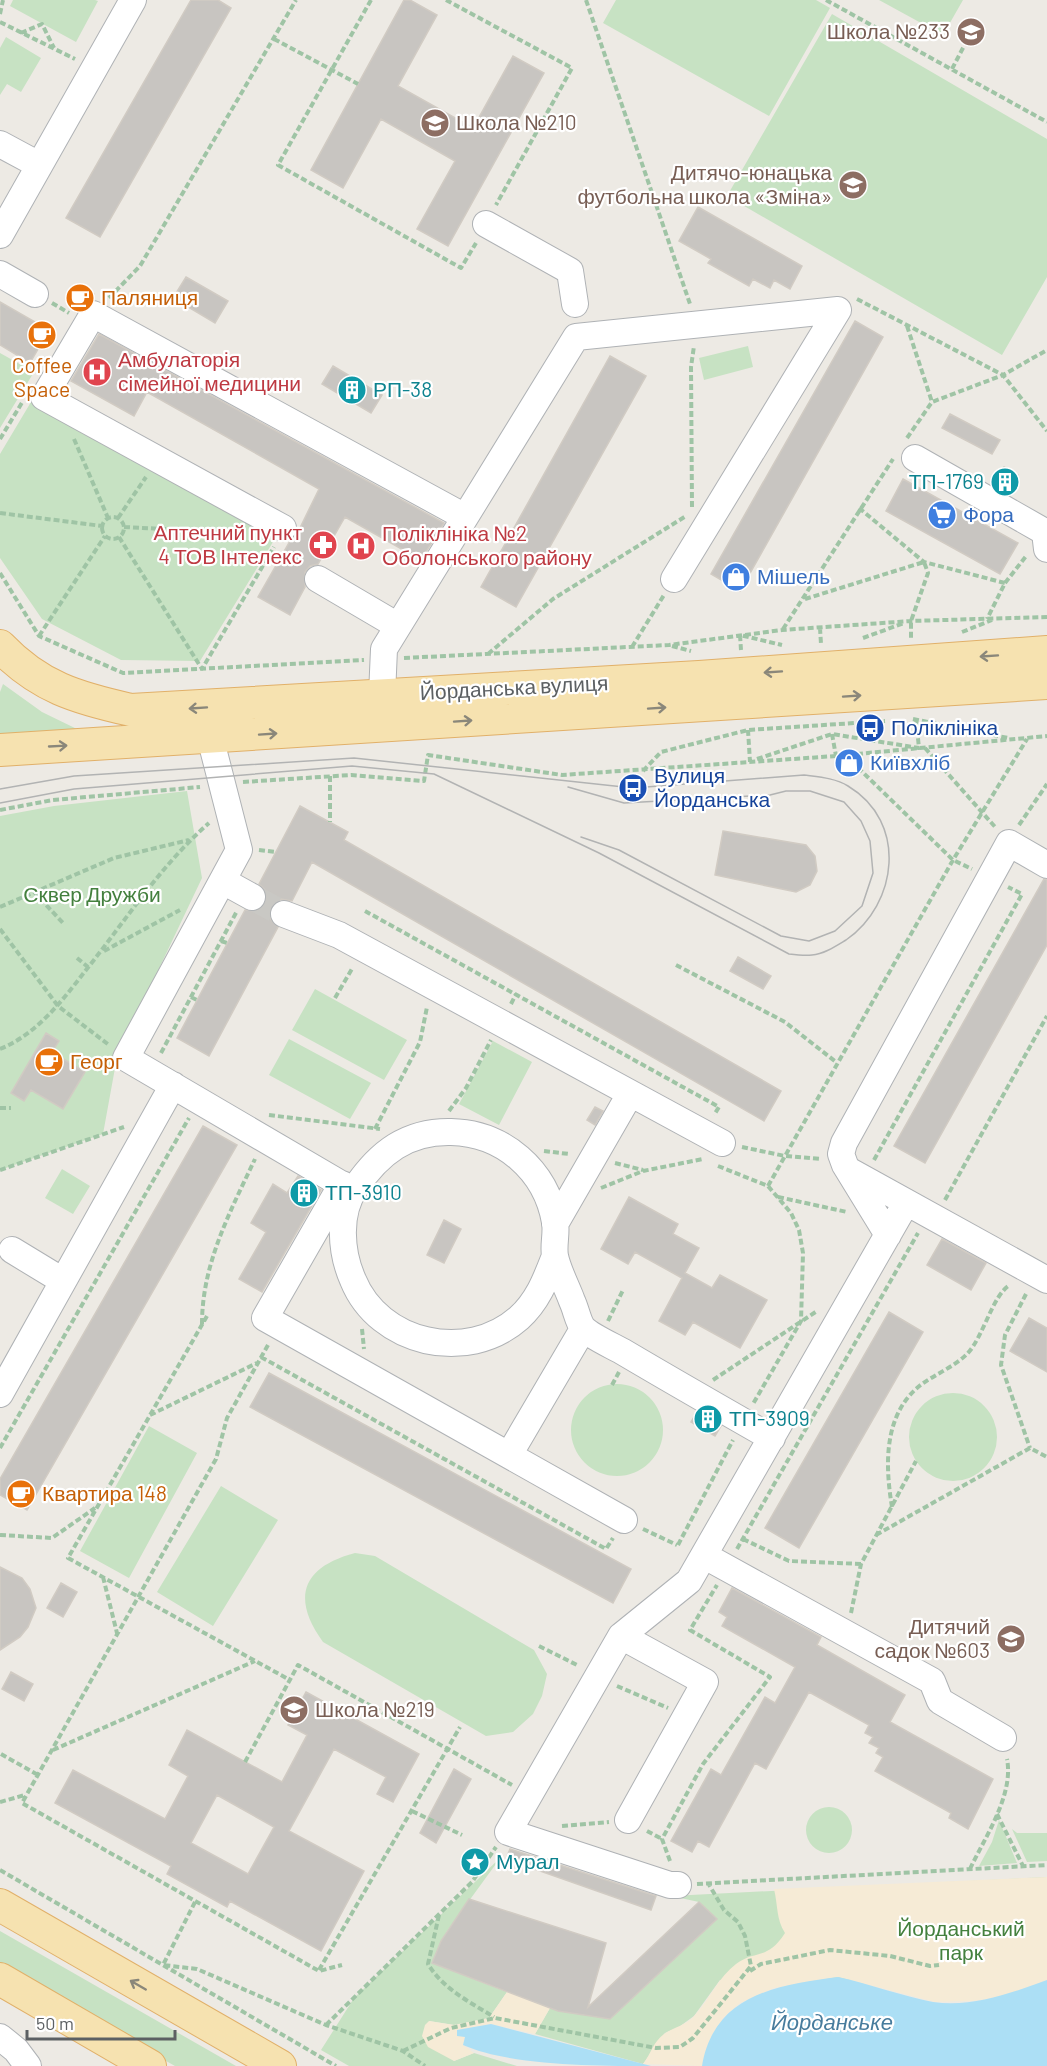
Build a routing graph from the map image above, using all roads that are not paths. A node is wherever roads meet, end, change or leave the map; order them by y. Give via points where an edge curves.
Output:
1 (133, 0) edge
2 (0, 144) edge
3 (39, 165) junction
4 (486, 224) road end
5 (0, 235) edge
6 (0, 274) edge
7 (35, 294) dead end
8 (575, 304) dead end
9 (906, 450) road end
10 (465, 517) junction
11 (279, 536) road end
12 (1047, 549) edge
13 (318, 579) dead end
14 (674, 579) road end
15 (398, 626) junction
16 (0, 646) edge
17 (1047, 652) edge
18 (1047, 683) edge
19 (382, 695) junction
20 (210, 738) junction
21 (0, 750) edge
22 (1047, 865) edge
23 (221, 885) junction
24 (252, 897) tunnel mouth
25 (285, 914) tunnel mouth
26 (173, 1085) junction
27 (630, 1094) junction
28 (722, 1143) road end
29 (848, 1170) junction
30 (348, 1188) junction
31 (917, 1209) junction
32 (555, 1224) junction
33 (882, 1227) junction
34 (12, 1250) dead end
35 (555, 1256) junction
36 (63, 1281) junction
37 (1037, 1287) edge
38 (583, 1329) junction
39 (0, 1394) edge
40 (772, 1438) junction
41 (509, 1455) junction
42 (624, 1520) road end
43 (716, 1562) junction
44 (628, 1640) junction
45 (1003, 1738) road end
46 (628, 1820) road end
47 (678, 1885) road end
48 (0, 1905) edge
49 (0, 1979) edge
50 (0, 2037) edge
51 (28, 2066) edge
52 (150, 2066) edge
53 (280, 2066) edge

1 - 3 lane
2 - 3 lane
3 - 5 lane
4 - 8 lane via 570,271
6 - 7 lane
9 - 12 lane via 1045,532
10 - 11 lane via 81,314 44,397
10 - 14 lane via 576,337 838,310
10 - 15 lane
13 - 15 lane
15 - 19 lane via 384,649
19 -> 16 main road, Йорданська вулиця via 131,710 84,700 44,683
17 -> 19 main road, Йорданська вулиця
20 -> 18 main road, Йорданська вулиця
21 -> 20 main road, Йорданська вулиця
20 - 23 lane via 239,850
22 - 29 lane via 1009,843 844,1143 841,1154
23 - 24 lane
23 - 26 lane via 126,1058
25 - 27 lane via 339,935
26 - 30 lane
26 - 36 lane
27 - 28 lane
27 - 32 lane
29 - 31 lane
29 - 33 lane
30 - 32 lane via 373,1162 401,1142 435,1131 470,1132 502,1144 529,1166 547,1193
30 - 35 lane via 343,1226 345,1262 359,1296 384,1322 416,1339 452,1344 488,1337 519,1318 542,1290
30 - 41 lane via 265,1318
31 - 33 lane
31 - 37 lane
32 - 35 lane
33 - 40 lane
34 - 36 lane
35 - 38 lane
36 - 39 lane
38 - 40 lane
38 - 41 lane
40 - 43 lane
41 - 42 lane
43 - 44 lane via 652,1611
43 - 45 lane via 932,1682 940,1701
44 - 46 lane via 705,1682
44 - 47 lane via 508,1832
53 -> 48 main road
49 - 52 main road
50 - 51 lane

